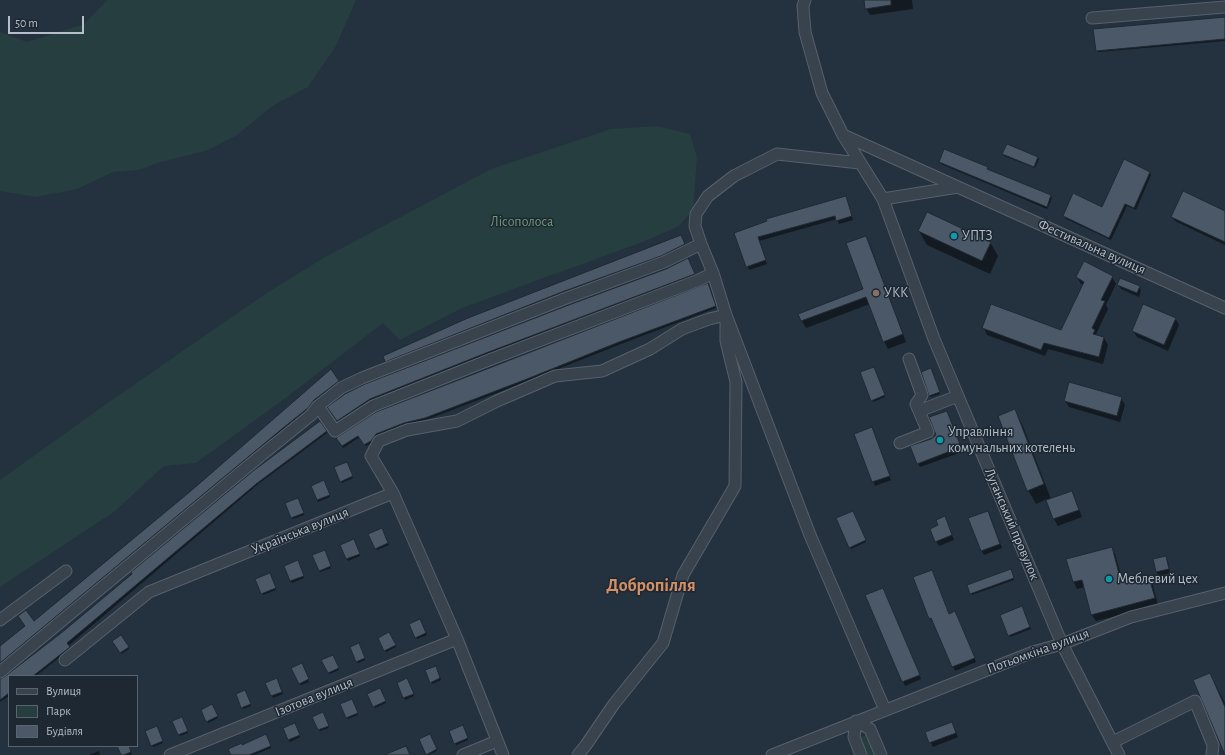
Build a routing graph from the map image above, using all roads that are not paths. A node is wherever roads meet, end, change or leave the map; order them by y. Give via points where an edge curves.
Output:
1 (805, 0) edge
2 (1225, 7) edge
3 (1092, 18) dead end
4 (843, 135) junction
5 (860, 163) junction
6 (958, 187) junction
7 (883, 199) junction
8 (700, 244) junction
9 (713, 273) junction
10 (1225, 308) edge
11 (726, 315) junction
12 (910, 359) dead end
13 (958, 396) junction
14 (318, 406) junction
15 (919, 411) junction
16 (900, 443) dead end
17 (393, 494) junction
18 (66, 571) dead end
19 (1225, 593) edge
20 (0, 620) edge
21 (457, 639) junction
22 (1062, 644) junction
23 (65, 660) dead end
24 (0, 672) edge
25 (885, 710) junction
26 (856, 721) junction
27 (497, 741) junction
28 (1113, 742) junction
29 (170, 755) edge
30 (463, 755) edge
31 (503, 755) edge
32 (578, 755) edge
33 (772, 755) edge
34 (861, 755) edge
35 (880, 755) edge
36 (1119, 755) edge
37 (1212, 755) edge

1 - 4 street via 805,32 822,93
2 - 3 street
4 - 5 street
4 - 6 street, Фестивальна вулиця
5 - 7 street
5 - 8 street via 777,154 734,176 708,196 696,214 695,226
6 - 7 street
6 - 10 street, Фестивальна вулиця
7 - 13 street, Луганський провулок via 934,339
8 - 9 street
8 - 14 street via 664,262 362,378 341,388
9 - 11 street
9 - 14 street via 373,406 335,431
11 - 17 street via 682,329 650,350 602,371 555,376 457,421 407,430 379,441 371,456
11 - 25 street via 810,535
11 - 32 street via 726,341 736,382 735,486 684,575 663,643 614,704
12 - 15 street via 922,395 916,404
13 - 15 street
13 - 22 street, Луганський провулок
14 - 24 street via 312,415
15 - 16 street via 928,432
17 - 21 street
17 - 23 street, Українська вулиця via 150,592
18 - 20 street
19 - 22 street, Потьомкіна вулиця via 1131,617
21 - 27 street
21 - 29 street, Ізотова вулиця
22 - 25 street, Потьомкіна вулиця via 1033,652
22 - 28 street, Луганський провулок
25 - 26 street, Потьомкіна вулиця
26 - 33 street, Потьомкіна вулиця
26 - 34 street via 854,737
26 - 35 street via 870,729
27 - 30 street
27 - 31 street
28 - 36 street, Луганський провулок
28 - 37 street via 1195,701 1213,745

